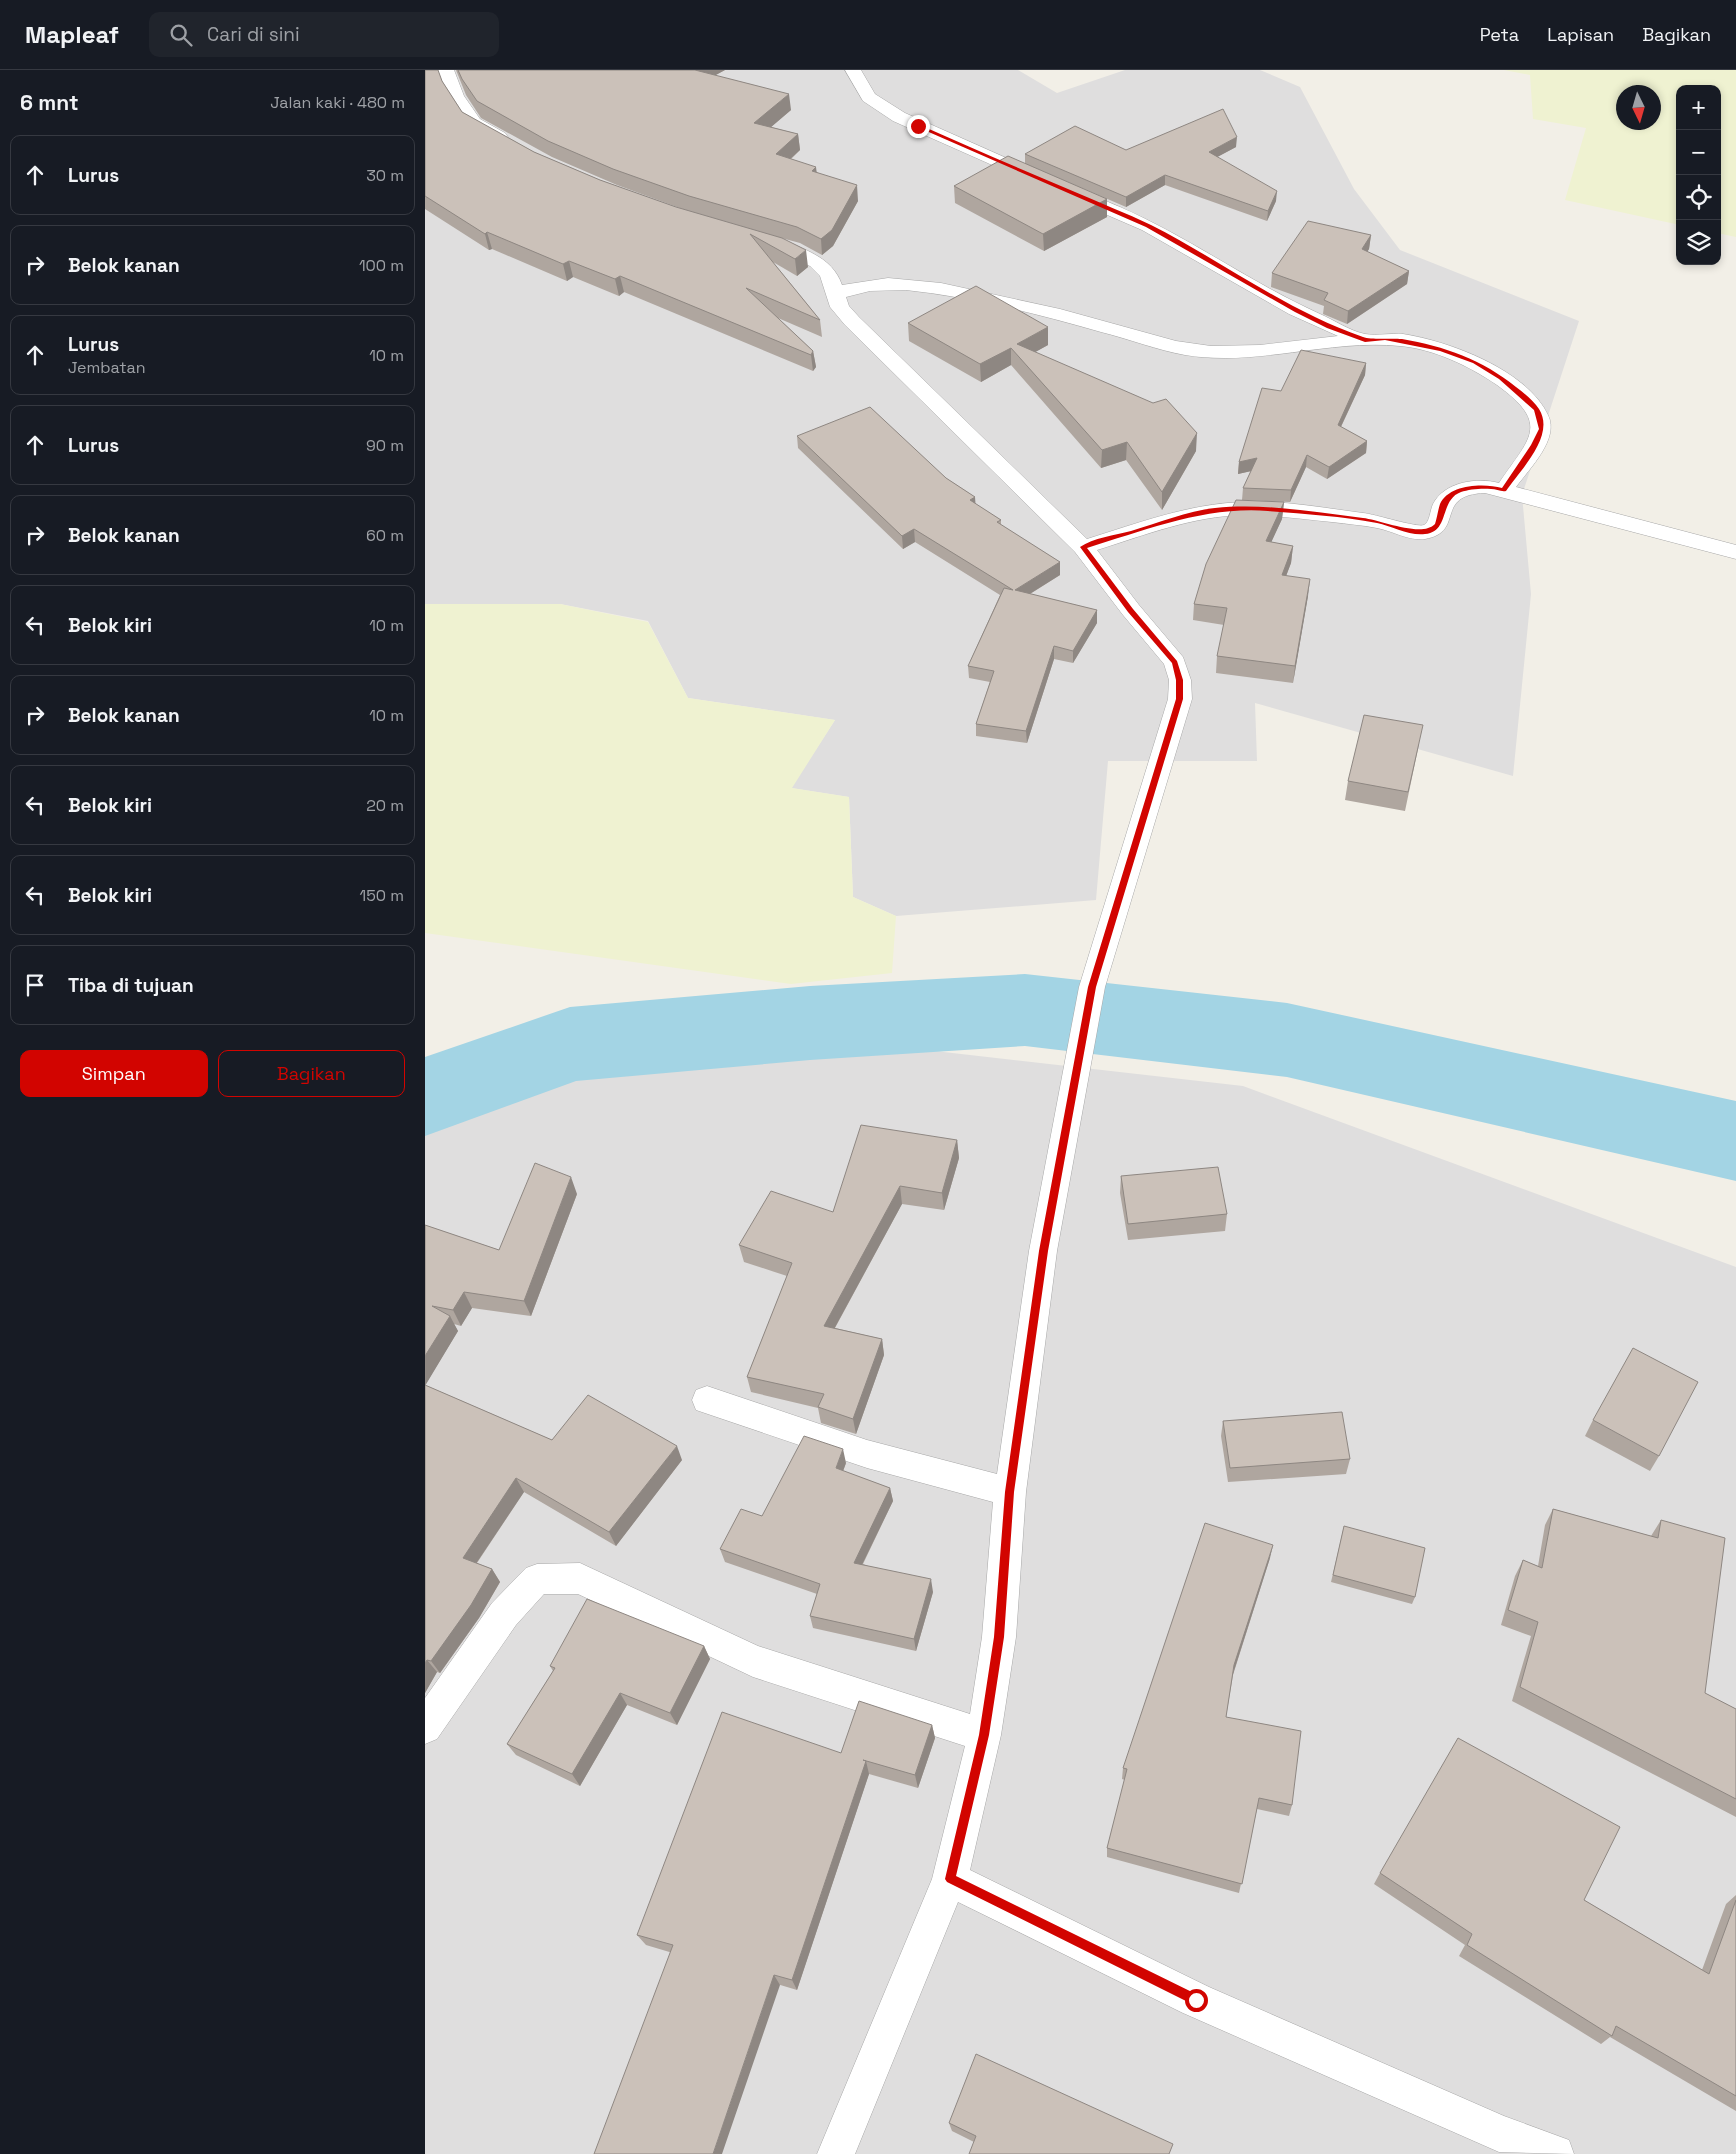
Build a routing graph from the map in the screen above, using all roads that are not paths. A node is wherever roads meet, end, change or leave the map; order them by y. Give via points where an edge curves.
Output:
1 (446, 70) edge
2 (853, 70) edge
3 (514, 145) edge
4 (751, 236) edge
5 (835, 294) junction
6 (1365, 340) junction
7 (1504, 490) junction
8 (1083, 547) junction
9 (1736, 552) edge
10 (707, 1400) dead end
11 (1010, 1492) junction
12 (425, 1727) edge
13 (984, 1735) junction
14 (951, 1879) junction
15 (836, 2154) edge
16 (1555, 2154) edge

1 - 3 street via 456,96 475,123
2 - 6 street via 869,97 899,117 1148,226 1297,310
4 - 5 street via 792,249 817,262 829,274
5 - 6 street via 869,284 900,283 941,288 1033,308 1186,349 1216,352
5 - 8 street via 852,321
6 - 7 street via 1385,339 1442,349 1475,362 1501,377 1537,410 1542,429
7 - 8 street via 1491,487 1460,490 1443,504 1438,524 1425,532 1377,521 1266,509 1235,509 1192,515
7 - 9 street
8 - 11 street via 1175,662 1180,680 1180,699 1092,987 1043,1251
10 - 11 street via 867,1454
11 - 13 street via 999,1637
12 - 13 street via 504,1614 537,1579 580,1578 753,1661
13 - 14 street
14 - 15 street
14 - 16 street via 1196,2000 1499,2133

